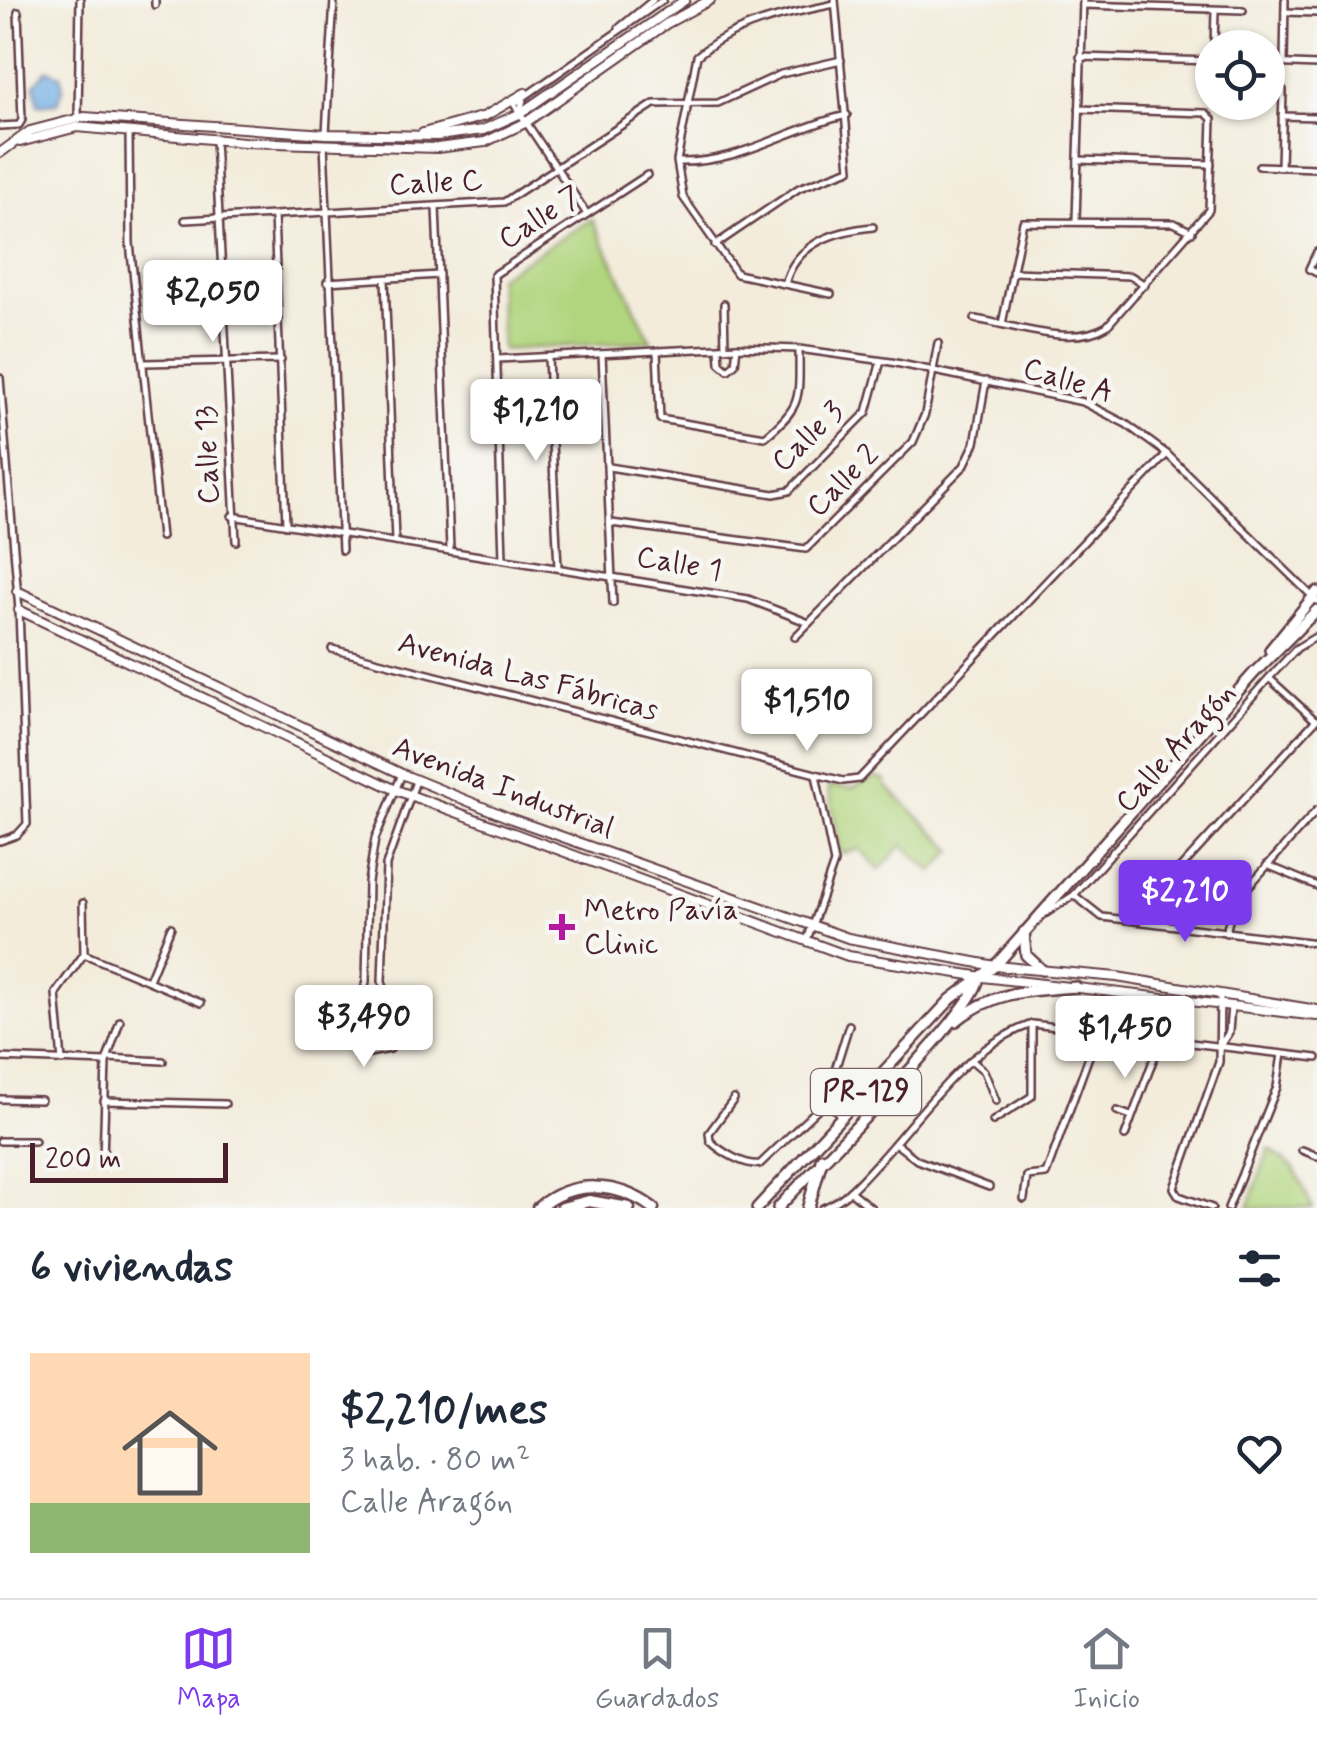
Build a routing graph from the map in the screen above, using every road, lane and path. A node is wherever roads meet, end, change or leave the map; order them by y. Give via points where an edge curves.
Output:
1 (80, 0) edge
2 (334, 0) edge
3 (653, 0) edge
4 (663, 0) edge
5 (685, 0) edge
6 (710, 0) edge
7 (1285, 0) edge
8 (835, 2) edge
9 (1083, 2) edge
10 (1216, 10) junction
11 (1243, 10) dead end
12 (18, 12) dead end
13 (1285, 12) junction
14 (1317, 13) edge
15 (617, 30) junction
16 (1215, 30) edge
17 (1285, 30) edge
18 (1080, 57) junction
19 (841, 60) junction
20 (1195, 60) edge
21 (1285, 63) edge
22 (1317, 65) edge
23 (525, 93) junction
24 (685, 102) junction
25 (1079, 109) junction
26 (846, 115) junction
27 (1285, 116) edge
28 (1317, 117) edge
29 (522, 118) junction
30 (1282, 120) edge
31 (77, 122) junction
32 (0, 126) edge
33 (129, 131) junction
34 (326, 134) junction
35 (414, 136) junction
36 (216, 140) junction
37 (324, 145) junction
38 (0, 153) edge
39 (1078, 160) junction
40 (677, 162) junction
41 (1211, 164) junction
42 (1259, 166) dead end
43 (1281, 167) junction
44 (1317, 168) edge
45 (557, 171) junction
46 (647, 176) dead end
47 (436, 207) junction
48 (325, 211) junction
49 (588, 214) junction
50 (274, 215) junction
51 (220, 218) junction
52 (186, 220) dead end
53 (1076, 220) junction
54 (873, 227) dead end
55 (1192, 232) junction
56 (714, 244) junction
57 (1317, 252) edge
58 (1012, 272) junction
59 (1317, 274) edge
60 (439, 275) junction
61 (385, 279) junction
62 (328, 282) junction
63 (785, 284) junction
64 (1145, 285) junction
65 (831, 294) dead end
66 (724, 304) dead end
67 (975, 319) dead end
68 (1002, 324) junction
69 (938, 343) dead end
70 (737, 347) junction
71 (722, 348) junction
72 (799, 349) junction
73 (658, 351) junction
74 (602, 354) junction
75 (548, 357) junction
76 (282, 360) junction
77 (498, 360) junction
78 (881, 360) junction
79 (228, 362) junction
80 (144, 363) junction
81 (933, 370) junction
82 (0, 378) edge
83 (986, 380) junction
84 (1167, 454) junction
85 (608, 467) junction
86 (232, 516) junction
87 (610, 523) junction
88 (286, 524) junction
89 (342, 531) junction
90 (160, 536) dead end
91 (236, 541) dead end
92 (395, 541) junction
93 (450, 549) junction
94 (342, 550) dead end
95 (503, 559) junction
96 (558, 568) junction
97 (614, 576) junction
98 (17, 591) junction
99 (1315, 596) edge
100 (614, 603) dead end
101 (19, 610) junction
102 (1317, 610) edge
103 (62, 614) junction
104 (809, 622) junction
105 (55, 628) junction
106 (1317, 636) edge
107 (795, 637) dead end
108 (332, 649) dead end
109 (1254, 673) junction
110 (1269, 678) junction
111 (241, 698) junction
112 (232, 714) junction
113 (1316, 721) edge
114 (402, 774) junction
115 (816, 775) junction
116 (416, 780) junction
117 (396, 790) junction
118 (410, 796) junction
119 (1317, 810) edge
120 (0, 840) edge
121 (1268, 865) junction
122 (1065, 886) junction
123 (1317, 886) edge
124 (1074, 896) junction
125 (82, 903) dead end
126 (1038, 917) junction
127 (1144, 922) junction
128 (812, 926) junction
129 (172, 927) dead end
130 (1024, 932) junction
131 (1226, 933) junction
132 (807, 941) junction
133 (1317, 944) edge
134 (84, 954) junction
135 (994, 966) junction
136 (1042, 970) junction
137 (980, 979) junction
138 (148, 981) junction
139 (1076, 987) junction
140 (1220, 995) junction
141 (1231, 1002) junction
142 (202, 1003) dead end
143 (1219, 1006) junction
144 (1317, 1014) edge
145 (120, 1021) dead end
146 (1032, 1024) junction
147 (848, 1025) dead end
148 (1098, 1032) junction
149 (1161, 1039) junction
150 (931, 1043) junction
151 (1220, 1046) junction
152 (1282, 1054) junction
153 (0, 1058) edge
154 (1317, 1058) edge
155 (106, 1060) junction
156 (970, 1060) junction
157 (62, 1061) junction
158 (163, 1062) dead end
159 (0, 1099) edge
160 (734, 1099) dead end
161 (41, 1100) dead end
162 (104, 1100) junction
163 (996, 1100) dead end
164 (825, 1102) junction
165 (225, 1104) dead end
166 (1117, 1110) dead end
167 (843, 1116) junction
168 (1130, 1116) junction
169 (993, 1121) dead end
170 (1125, 1136) dead end
171 (0, 1141) edge
172 (35, 1142) dead end
173 (895, 1143) junction
174 (1302, 1150) dead end
175 (1317, 1156) edge
176 (822, 1158) junction
177 (102, 1160) dead end
178 (989, 1187) dead end
179 (850, 1191) junction
180 (1024, 1198) dead end
181 (538, 1208) edge
182 (562, 1208) edge
183 (629, 1208) edge
184 (653, 1208) edge
185 (757, 1208) edge
186 (778, 1208) edge
187 (808, 1208) edge
188 (824, 1208) edge
189 (871, 1208) edge
190 (1212, 1208) edge
191 (1228, 1208) edge

1 - 31 street
2 - 34 street
3 - 15 street
4 - 15 street
5 - 29 street
6 - 29 street
7 - 13 street
8 - 19 street
8 - 24 street via 772,17 710,45 691,66
9 - 10 street
9 - 18 street
10 - 11 street
10 - 16 street
12 - 32 street via 22,120 20,126
13 - 14 street
13 - 17 street
15 - 23 street
18 - 20 street
18 - 25 street
19 - 24 street, Calle C via 780,74 718,103
19 - 26 street
21 - 22 street
23 - 29 street via 514,104
23 - 35 street via 485,116
24 - 40 street
24 - 45 street, Calle C via 654,104
25 - 39 street
25 - 41 street via 1206,113 1212,119
26 - 40 street via 808,123 736,156
26 - 56 street via 850,169 799,188
27 - 28 street
29 - 35 street via 483,130
29 - 37 street via 501,137 465,146
29 - 45 street
30 - 43 street
31 - 33 street
31 - 34 street
31 - 38 street
33 - 36 street
33 - 80 street via 130,243
34 - 35 street
34 - 37 street
36 - 37 street
36 - 51 street, Calle 13
37 - 48 street
39 - 41 street
39 - 53 street
40 - 56 street via 683,198
41 - 55 street via 1209,210
42 - 43 street
43 - 44 street
45 - 47 street, Calle C via 504,202
45 - 49 street
46 - 49 street, Calle 7
47 - 48 street, Calle C
47 - 60 street
48 - 50 street, Calle C
48 - 62 street
49 - 77 street, Calle 7 via 494,275
50 - 51 street, Calle C
50 - 76 street
51 - 52 street, Calle C
51 - 79 street, Calle 13
53 - 55 street via 1174,224
53 - 58 street via 1023,222
54 - 63 street via 817,242 791,264
55 - 64 street
56 - 63 street via 737,274
57 - 59 street via 1309,269
58 - 64 street via 1131,276
58 - 68 street
60 - 61 street
60 - 93 street
61 - 62 street
61 - 92 street
62 - 89 street
63 - 65 street
64 - 68 street via 1094,334
66 - 71 street
67 - 68 street
69 - 81 street
70 - 71 street, Calle A
70 - 71 street, Calle A via 728,370 720,363
70 - 72 street, Calle A
71 - 73 street, Calle A
72 - 73 street via 799,400 764,437 660,419
72 - 78 street, Calle A
73 - 74 street, Calle A
74 - 75 street, Calle A
74 - 85 street
75 - 77 street, Calle A
75 - 96 street
76 - 79 street
76 - 88 street
77 - 95 street, Calle 7
78 - 81 street, Calle A
78 - 85 street, Calle 3 via 867,412 789,492
79 - 80 street
79 - 86 street, Calle 13
80 - 90 street
81 - 83 street, Calle A
81 - 87 street, Calle 2 via 926,414 913,442 806,549
82 - 98 street
83 - 84 street, Calle A via 1084,402
83 - 104 street via 975,444 964,466
84 - 99 street, Calle A
84 - 115 street, Avenida Las Fábricas via 868,774 843,781
85 - 87 street
86 - 88 street, Calle 1
86 - 91 street, Calle 13
87 - 97 street
88 - 89 street, Calle 1
89 - 92 street, Calle 1
89 - 94 street
92 - 93 street, Calle 1
93 - 95 street, Calle 1
95 - 96 street, Calle 1
96 - 97 street, Calle 1
97 - 100 street
97 - 104 street, Calle 1 via 748,599
98 - 101 street
98 - 103 street, Avenida Industrial
99 - 109 main road, PR-129
101 - 105 street, Avenida Industrial
101 - 120 street via 26,824
102 - 109 main road, PR-129
103 - 105 street
103 - 111 street, Avenida Industrial
104 - 107 street
105 - 112 street, Avenida Industrial
106 - 110 street, Calle Aragón
108 - 115 street, Avenida Las Fábricas
109 - 122 main road, PR-129
110 - 113 street
110 - 124 street, Calle Aragón
111 - 112 street
111 - 114 street, Avenida Industrial
112 - 117 street, Avenida Industrial
113 - 127 street via 1154,898
114 - 116 street, Avenida Industrial
114 - 117 street
115 - 128 street via 835,852
116 - 118 street
116 - 128 street, Avenida Industrial
117 - 118 street, Avenida Industrial
117 - 118 street via 370,861 366,982 345,1026 348,1040 369,1053 390,1048 402,1030 382,981 384,884 389,849
118 - 132 street, Avenida Industrial
119 - 121 street
121 - 123 street
121 - 131 street via 1233,904
122 - 124 street
122 - 126 main road, PR-129
124 - 126 street, Calle Aragón
124 - 127 street via 1102,916
125 - 134 street
126 - 130 main road, PR-129
127 - 131 street
128 - 132 street
128 - 135 street, Avenida Industrial via 867,944
129 - 138 street
130 - 135 main road, PR-129
130 - 136 main road via 1026,955
131 - 133 street
132 - 137 street, Avenida Industrial via 848,956
134 - 138 street
134 - 157 street via 56,993
135 - 136 street, Avenida Industrial
135 - 137 main road, PR-129
136 - 140 street, Avenida Industrial
137 - 139 street, Avenida Industrial
137 - 150 main road, PR-129
137 - 167 main road, PR-129 via 950,999
138 - 142 street
139 - 143 street, Avenida Industrial
139 - 150 main road via 1013,991 987,1000
140 - 141 street, Avenida Industrial
140 - 143 street
141 - 143 street, Avenida Industrial
141 - 144 street
141 - 151 street via 1229,1032
143 - 151 street
145 - 155 street
146 - 148 street
146 - 156 street via 998,1036
146 - 169 street via 1032,1096
147 - 164 street
148 - 149 street
148 - 180 street via 1046,1174 1027,1176
149 - 151 street
149 - 168 street
150 - 176 main road, PR-129
151 - 152 street
151 - 190 street via 1216,1075 1174,1188
152 - 154 street
152 - 191 street via 1277,1087
153 - 157 street
155 - 157 street
155 - 158 street
155 - 162 street
156 - 163 street via 984,1070
156 - 173 street
159 - 161 street
160 - 164 street via 710,1141 754,1166 771,1158
162 - 165 street
162 - 177 street
164 - 167 street
166 - 168 street
167 - 185 main road, PR-129
168 - 170 street
171 - 172 street
173 - 178 street via 917,1160
173 - 179 street
174 - 175 street
176 - 186 main road, PR-129
176 - 187 highway
179 - 188 street
179 - 189 street
181 - 184 highway via 561,1193 592,1187 625,1192
182 - 183 highway via 589,1201

